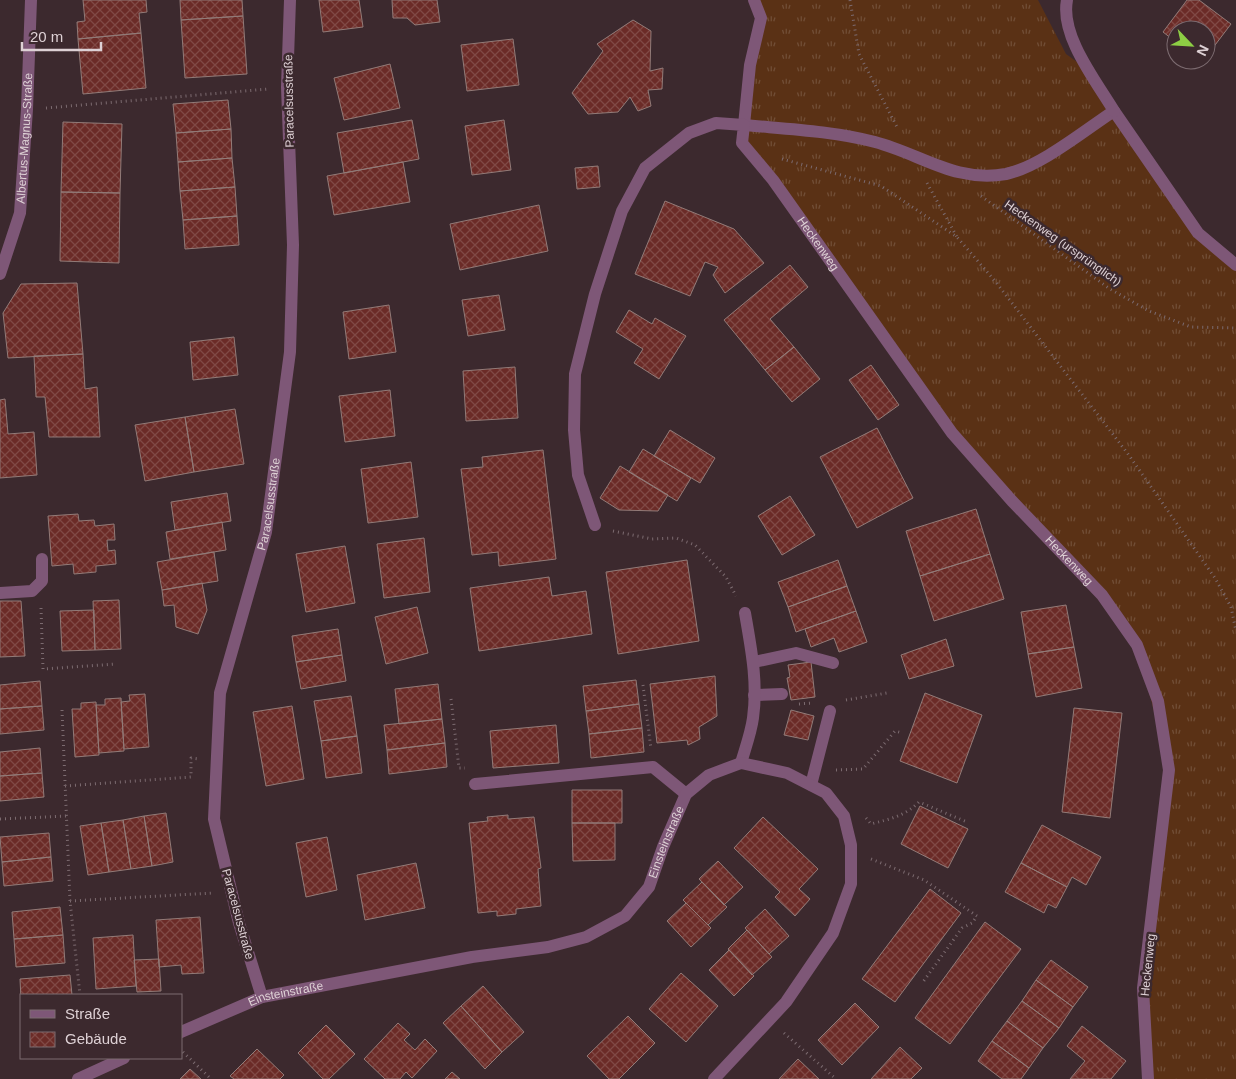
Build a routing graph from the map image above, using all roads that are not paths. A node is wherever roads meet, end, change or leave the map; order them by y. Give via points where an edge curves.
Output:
1 (31, 0) edge
2 (290, 0) edge
3 (754, 0) edge
4 (1067, 0) edge
5 (1114, 111) junction
6 (744, 125) junction
7 (1236, 265) edge
8 (0, 274) edge
9 (595, 525) road end
10 (42, 559) dead end
11 (0, 592) edge
12 (745, 613) road end
13 (754, 662) junction
14 (833, 663) dead end
15 (782, 694) dead end
16 (754, 695) junction
17 (830, 711) dead end
18 (741, 764) junction
19 (475, 784) dead end
20 (811, 785) junction
21 (686, 794) junction
22 (262, 996) junction
23 (182, 1032) edge
24 (122, 1059) edge
25 (78, 1079) edge
26 (714, 1079) edge
27 (1148, 1079) edge

1 - 8 street, Albertus-Magnus-Straße via 28,109 20,213
2 - 22 street, Paracelsusstraße via 287,87 293,246 290,352 266,532 220,693 214,819
3 - 6 street, Heckenweg via 762,18 750,65
4 - 5 street via 1065,11 1072,40
5 - 6 street via 1040,160 1007,174 977,175 944,170 876,142
5 - 7 street via 1198,233
6 - 9 street via 716,123 689,133 645,168 622,211 595,294 575,374 574,430 578,475
6 - 27 street, Heckenweg via 742,143 773,180 952,433 1102,595 1137,645 1158,701 1169,770 1143,988
10 - 11 street via 42,582 32,590
12 - 13 street
13 - 14 street via 796,653
13 - 16 street
15 - 16 street
16 - 18 street via 753,718
17 - 20 street
18 - 20 street via 787,773
18 - 21 street, Einsteinstraße via 709,775
19 - 21 street via 653,766
20 - 26 street via 826,792 844,816 851,852 851,884 833,933 786,1002
21 - 22 street, Einsteinstraße via 649,887 625,916 586,937 548,948 472,957
22 - 23 street, Einsteinstraße
24 - 25 street

